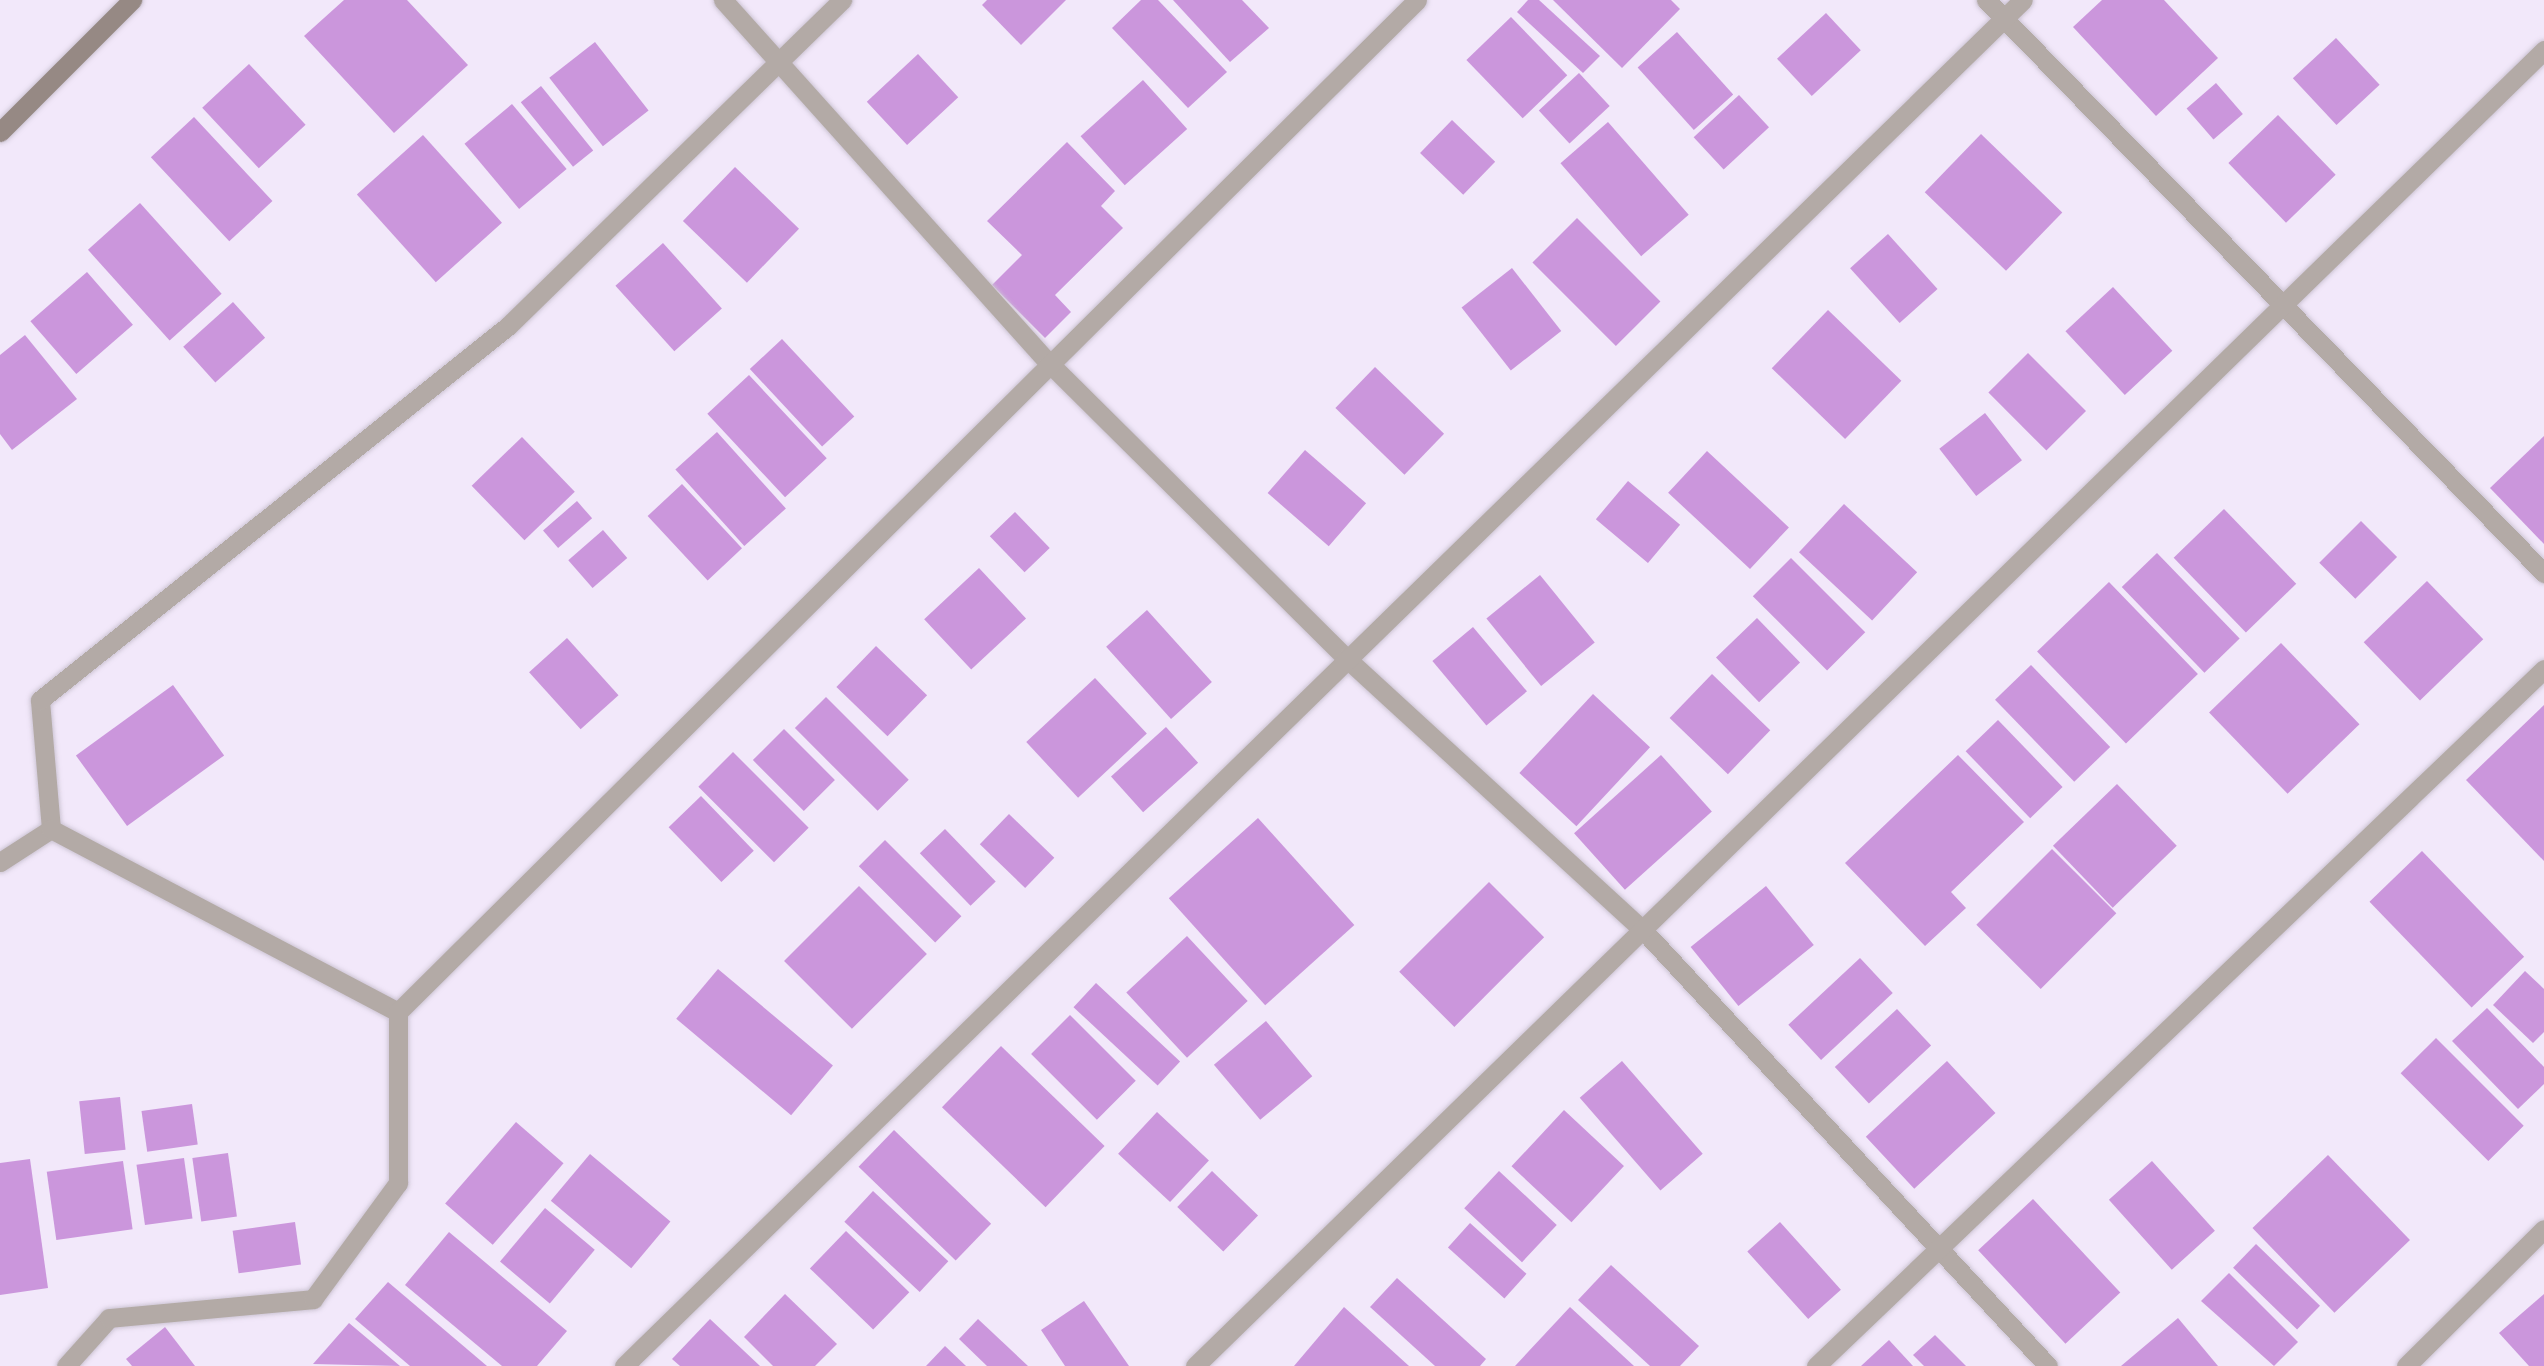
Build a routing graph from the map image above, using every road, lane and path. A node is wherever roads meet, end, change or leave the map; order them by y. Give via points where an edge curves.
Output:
1 (132, 0) edge
2 (723, 0) edge
3 (842, 0) edge
4 (1417, 0) edge
5 (1986, 0) edge
6 (2023, 0) edge
7 (2004, 18) junction
8 (2544, 50) edge
9 (781, 58) junction
10 (0, 132) edge
11 (2284, 301) junction
12 (1050, 364) junction
13 (2544, 573) edge
14 (1346, 658) junction
15 (2544, 669) edge
16 (51, 828) junction
17 (0, 862) edge
18 (1643, 930) junction
19 (398, 1012) junction
20 (2544, 1229) edge
21 (1936, 1251) junction
22 (66, 1366) edge
23 (624, 1366) edge
24 (1195, 1366) edge
25 (1816, 1366) edge
26 (2048, 1366) edge
27 (2406, 1366) edge

1 - 10 main road
2 - 9 street
3 - 9 street
4 - 12 street
5 - 7 street
6 - 7 street
7 - 11 street
7 - 14 street
8 - 11 street
9 - 12 street
9 - 16 street via 508,326 40,700
11 - 13 street
11 - 18 street
12 - 14 street
12 - 19 street
14 - 18 street
14 - 23 street
15 - 21 street
16 - 17 street
16 - 19 street
18 - 21 street
18 - 24 street
19 - 22 street via 398,1182 313,1299 109,1318
20 - 27 street
21 - 25 street
21 - 26 street

